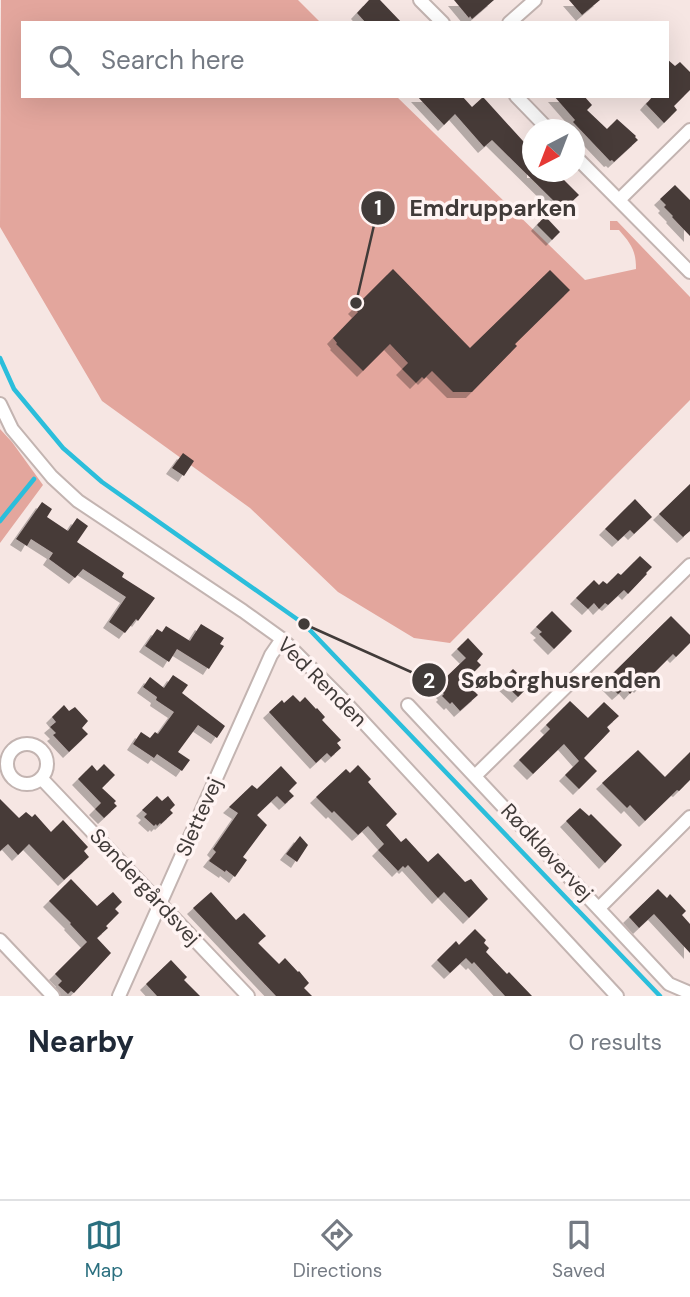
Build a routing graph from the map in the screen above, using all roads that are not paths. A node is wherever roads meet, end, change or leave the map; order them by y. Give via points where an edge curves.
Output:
1 (421, 0) edge
2 (535, 0) edge
3 (441, 21) edge
4 (511, 21) edge
5 (518, 98) edge
6 (538, 119) edge
7 (690, 130) edge
8 (585, 165) edge
9 (619, 200) junction
10 (690, 272) edge
11 (0, 404) edge
12 (690, 565) edge
13 (282, 639) junction
14 (408, 705) dead end
15 (475, 776) junction
16 (41, 778) dead end
17 (690, 817) edge
18 (160, 903) junction
19 (599, 908) junction
20 (0, 940) edge
21 (690, 993) edge
22 (53, 996) edge
23 (119, 996) edge
24 (248, 996) edge
25 (617, 996) edge

1 - 3 street
2 - 4 street
5 - 6 street
7 - 9 street
8 - 9 street
9 - 10 street
11 - 13 street, Ved Renden via 12,429 78,501
12 - 15 street
13 - 18 street, Slettevej
13 - 25 street, Ved Renden
14 - 15 street, Rødkløvervej
15 - 19 street, Rødkløvervej
16 - 18 street, Søndergårdsvej
17 - 19 street
18 - 23 street, Slettevej
18 - 24 street, Søndergårdsvej
19 - 21 street, Rødkløvervej via 669,984
20 - 22 street

